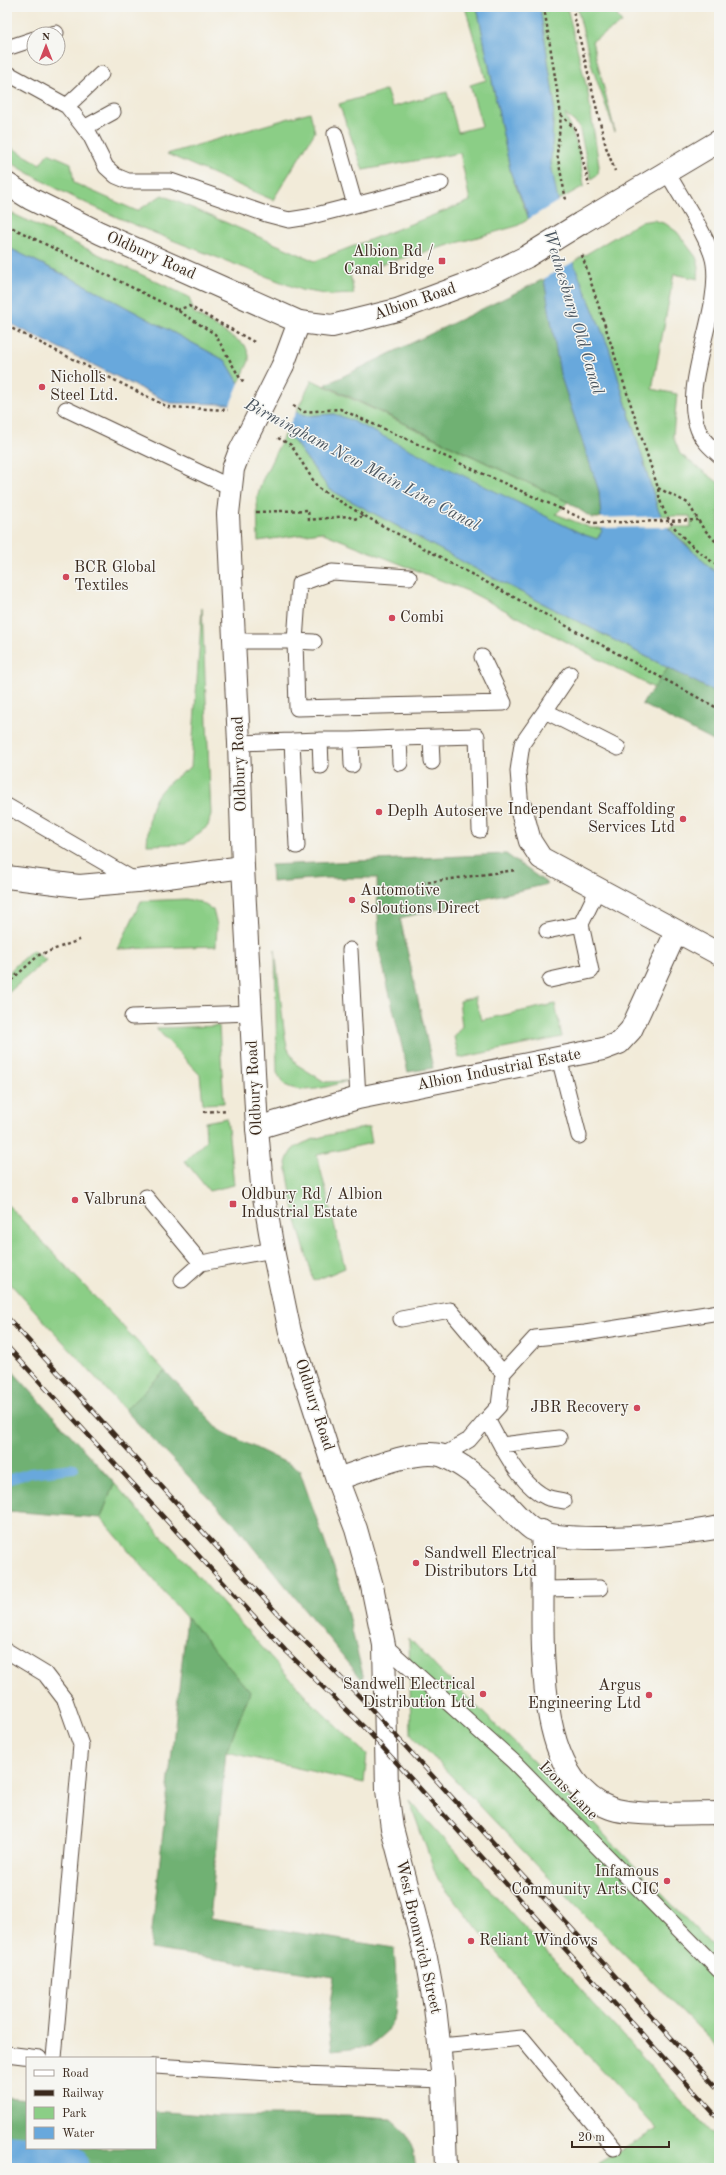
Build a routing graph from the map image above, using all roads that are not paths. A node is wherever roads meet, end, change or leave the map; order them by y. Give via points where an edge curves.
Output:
1 (26, 42) edge
2 (7, 48) edge
3 (7, 73) edge
4 (102, 74) dead end
5 (67, 106) junction
6 (113, 112) dead end
7 (84, 128) junction
8 (335, 134) dead end
9 (719, 141) edge
10 (667, 172) junction
11 (7, 184) edge
12 (441, 184) dead end
13 (355, 205) junction
14 (299, 322) junction
15 (66, 408) dead end
16 (719, 455) edge
17 (230, 487) junction
18 (409, 577) dead end
19 (234, 641) junction
20 (295, 641) junction
21 (314, 642) dead end
22 (482, 658) dead end
23 (570, 674) dead end
24 (544, 711) junction
25 (399, 738) junction
26 (431, 738) junction
27 (320, 740) junction
28 (351, 740) junction
29 (292, 741) junction
30 (239, 743) junction
31 (618, 748) dead end
32 (432, 762) dead end
33 (400, 763) dead end
34 (352, 765) dead end
35 (321, 766) dead end
36 (7, 806) edge
37 (521, 808) joint
38 (480, 830) dead end
39 (297, 846) dead end
40 (243, 867) junction
41 (7, 877) edge
42 (136, 882) junction
43 (598, 888) junction
44 (581, 924) junction
45 (547, 931) dead end
46 (676, 932) junction
47 (350, 950) dead end
48 (719, 954) edge
49 (550, 980) dead end
50 (252, 1013) junction
51 (132, 1017) dead end
52 (559, 1058) junction
53 (358, 1098) junction
54 (257, 1128) junction
55 (579, 1136) dead end
56 (146, 1197) dead end
57 (273, 1250) junction
58 (201, 1263) junction
59 (182, 1280) dead end
60 (719, 1312) edge
61 (401, 1319) dead end
62 (503, 1373) junction
63 (487, 1419) junction
64 (559, 1438) dead end
65 (501, 1445) junction
66 (442, 1456) junction
67 (337, 1479) junction
68 (564, 1501) dead end
69 (719, 1527) edge
70 (542, 1531) junction
71 (600, 1588) dead end
72 (544, 1589) junction
73 (384, 1645) junction
74 (7, 1651) edge
75 (386, 1707) joint
76 (719, 1813) edge
77 (719, 1970) edge
78 (441, 2046) junction
79 (7, 2054) edge
80 (31, 2057) edge
81 (54, 2057) edge
82 (156, 2066) edge
83 (443, 2080) junction
84 (614, 2148) dead end
85 (446, 2168) edge

1 - 2 lane
3 - 5 lane
4 - 5 lane
5 - 7 lane
6 - 7 lane
7 - 13 lane via 106,167 116,176 128,181 171,181 289,220
8 - 13 lane
9 - 10 street
10 - 14 street, Albion Road, bridge via 627,194 575,215 526,257 483,278 397,310 332,326
10 - 16 lane via 707,243 714,262 716,283 694,392 698,429 706,443
11 - 14 street, Oldbury Road via 100,233
12 - 13 lane
14 - 17 street, Oldbury Road, bridge via 283,365 239,453
15 - 17 lane
17 - 19 street, Oldbury Road via 228,514
18 - 20 lane via 332,572 299,584
19 - 20 lane
19 - 30 street, Oldbury Road
20 - 21 lane
20 - 22 lane via 297,708 504,703
23 - 24 lane
24 - 31 lane
24 - 37 lane via 522,744 518,771
25 - 26 lane
25 - 28 lane
25 - 33 lane
26 - 32 lane
26 - 38 lane via 477,736
27 - 28 lane
27 - 29 lane
27 - 35 lane
28 - 34 lane
29 - 30 lane
29 - 39 lane
30 - 40 street, Oldbury Road
36 - 42 lane
37 - 43 street via 530,841 541,858
40 - 42 street
40 - 50 street, Oldbury Road
41 - 42 street via 79,886
43 - 44 lane
43 - 46 street
44 - 45 lane
44 - 49 lane via 591,971
46 - 48 street
46 - 52 street, Albion Industrial Estate via 631,1030 619,1043
47 - 53 lane
50 - 51 lane
50 - 54 street, Oldbury Road
52 - 53 street, Albion Industrial Estate
52 - 55 lane
53 - 54 street, Albion Industrial Estate
54 - 57 street, Oldbury Road via 262,1185
56 - 58 lane
57 - 58 lane
57 - 67 street, Oldbury Road via 290,1332
58 - 59 lane
60 - 62 lane via 585,1333 535,1338
61 - 62 lane via 450,1310
62 - 63 lane via 498,1406
63 - 65 lane
63 - 66 lane via 469,1440
64 - 65 lane
65 - 68 lane via 510,1462 532,1486 546,1497
66 - 67 street via 408,1456
66 - 70 street via 465,1468 496,1493 532,1528
67 - 73 street, Oldbury Road via 356,1529 372,1586
69 - 70 street via 612,1538 560,1536
70 - 72 street
71 - 72 lane
72 - 76 street via 542,1630 547,1702 551,1729 569,1774 588,1794 610,1808 632,1813
73 - 75 street, Oldbury Road
73 - 77 lane, Izons Lane via 514,1762
74 - 81 lane via 45,1674 65,1700 81,1746
75 - 78 street, West Bromwich Street via 387,1790 392,1828 426,1958
78 - 83 street, West Bromwich Street
78 - 84 lane via 522,2038
79 - 80 lane
82 - 83 lane
83 - 85 street, West Bromwich Street

